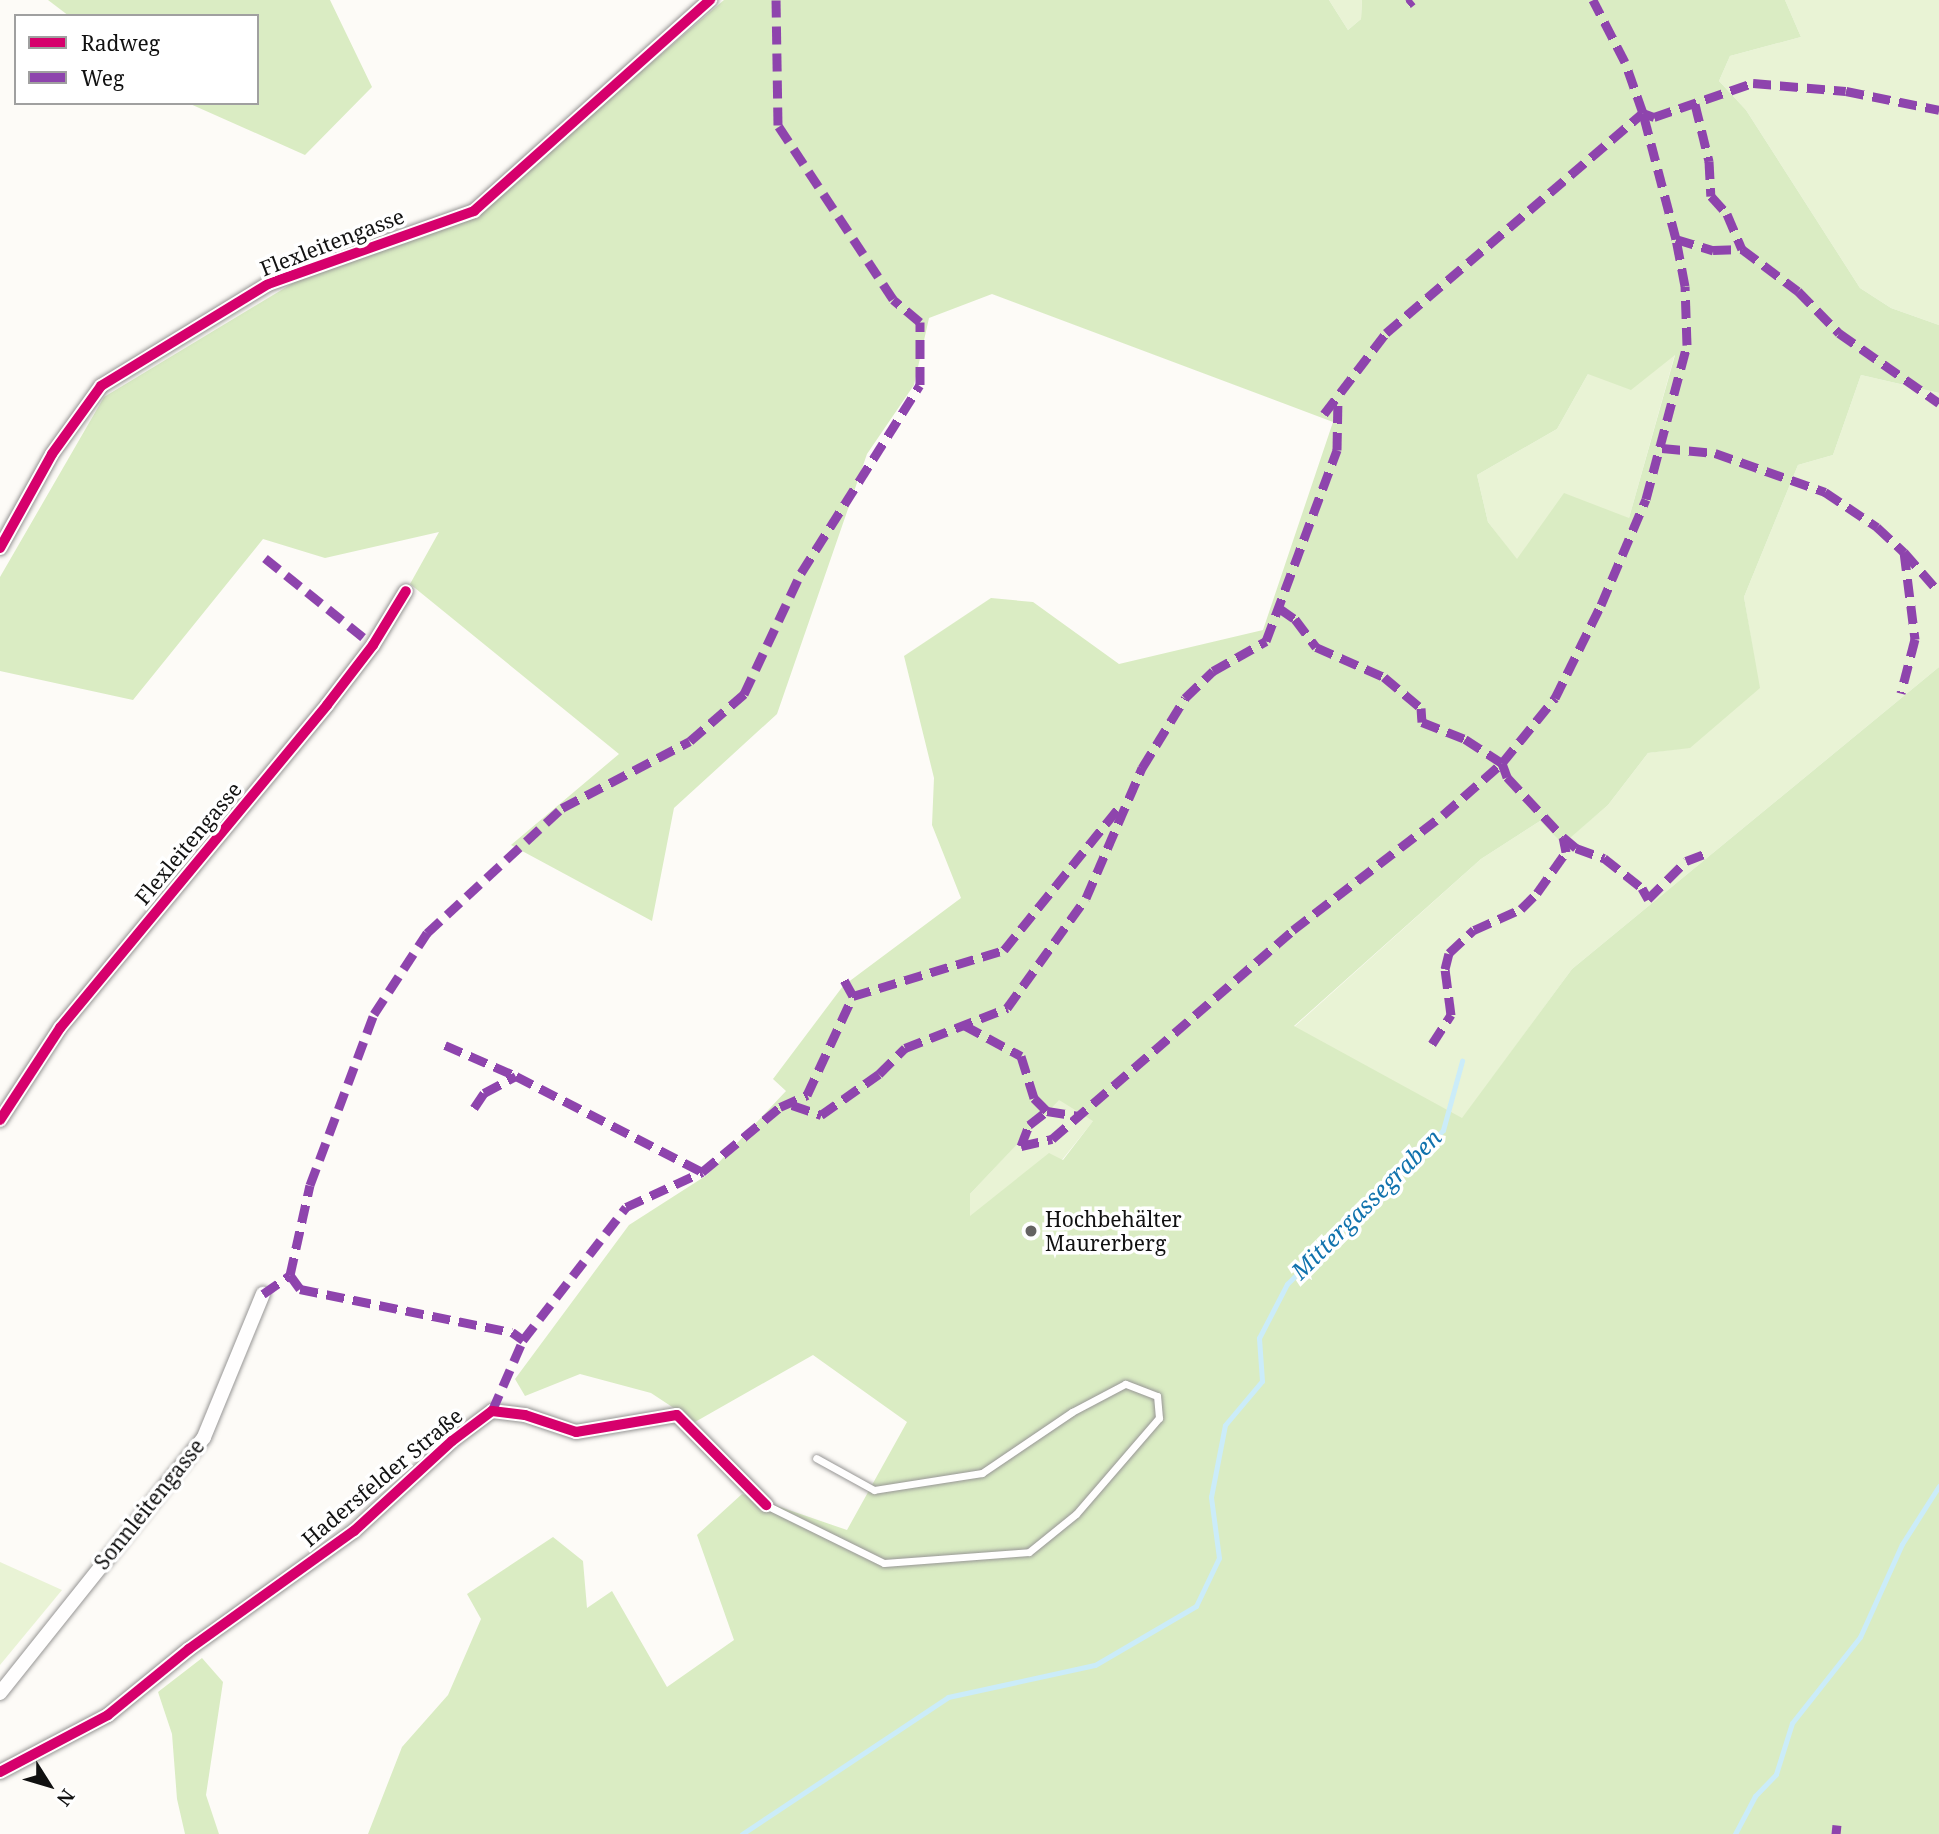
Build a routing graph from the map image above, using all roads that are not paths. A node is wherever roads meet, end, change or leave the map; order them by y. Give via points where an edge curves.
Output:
1 (710, 0) edge
2 (0, 548) edge
3 (406, 591) dead end
4 (0, 1120) edge
5 (263, 1294) dead end
6 (816, 1458) dead end
7 (766, 1505) joint
8 (0, 1693) edge
9 (0, 1772) edge

1 - 2 street, Flexleitengasse via 474,211 268,284 101,386 52,454
3 - 4 street, Flexleitengasse via 373,645 327,705 60,1028
5 - 8 street, Sonnleitengasse via 204,1437
6 - 7 lane, Hadersfelder Straße via 874,1490 982,1473 1072,1412 1125,1384 1157,1396 1158,1418 1076,1514 1029,1552 884,1563
7 - 9 street, Hadersfelder Straße via 677,1415 576,1432 524,1415 492,1411 452,1440 354,1531 188,1649 108,1715

